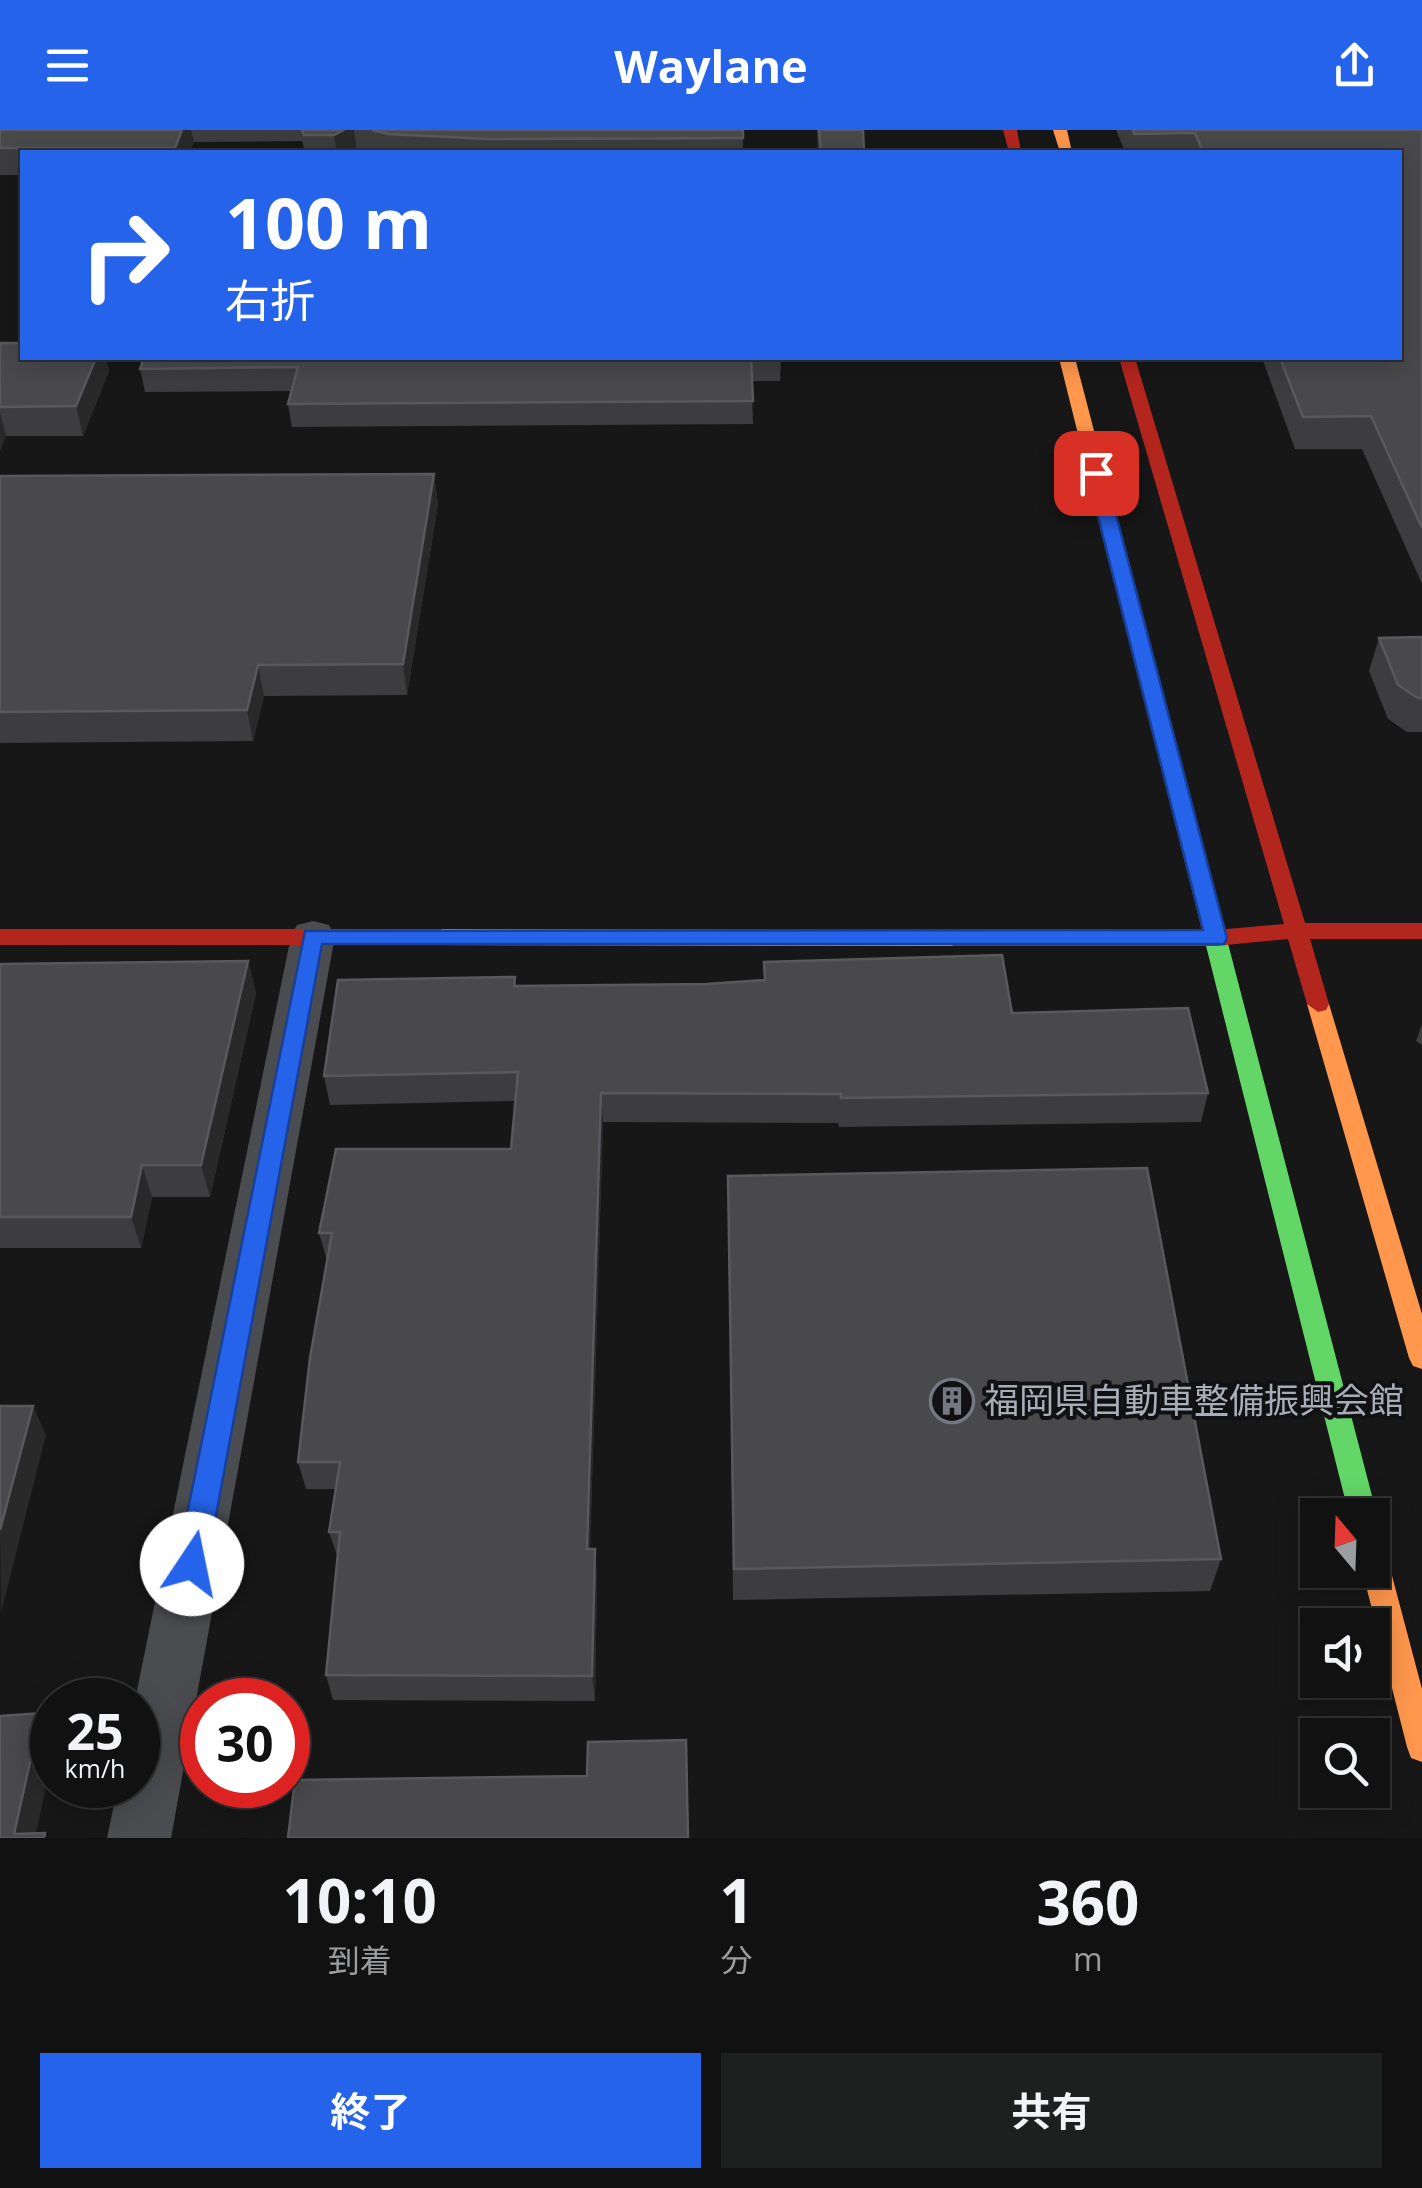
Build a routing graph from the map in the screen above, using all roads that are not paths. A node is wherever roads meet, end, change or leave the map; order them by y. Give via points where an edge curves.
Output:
1 (1068, 360) edge
2 (1128, 360) edge
3 (1422, 930) edge
4 (1296, 931) junction
5 (312, 936) junction
6 (0, 937) edge
7 (1216, 938) junction
8 (1422, 1358) edge
9 (1359, 1498) edge
10 (1381, 1588) edge
11 (1422, 1747) edge
12 (139, 1838) edge

1 - 7 street
2 - 4 street
3 - 4 street
4 - 7 street
4 - 8 street
5 - 6 street
5 - 7 street
5 - 12 street
7 - 9 street
10 - 11 street

